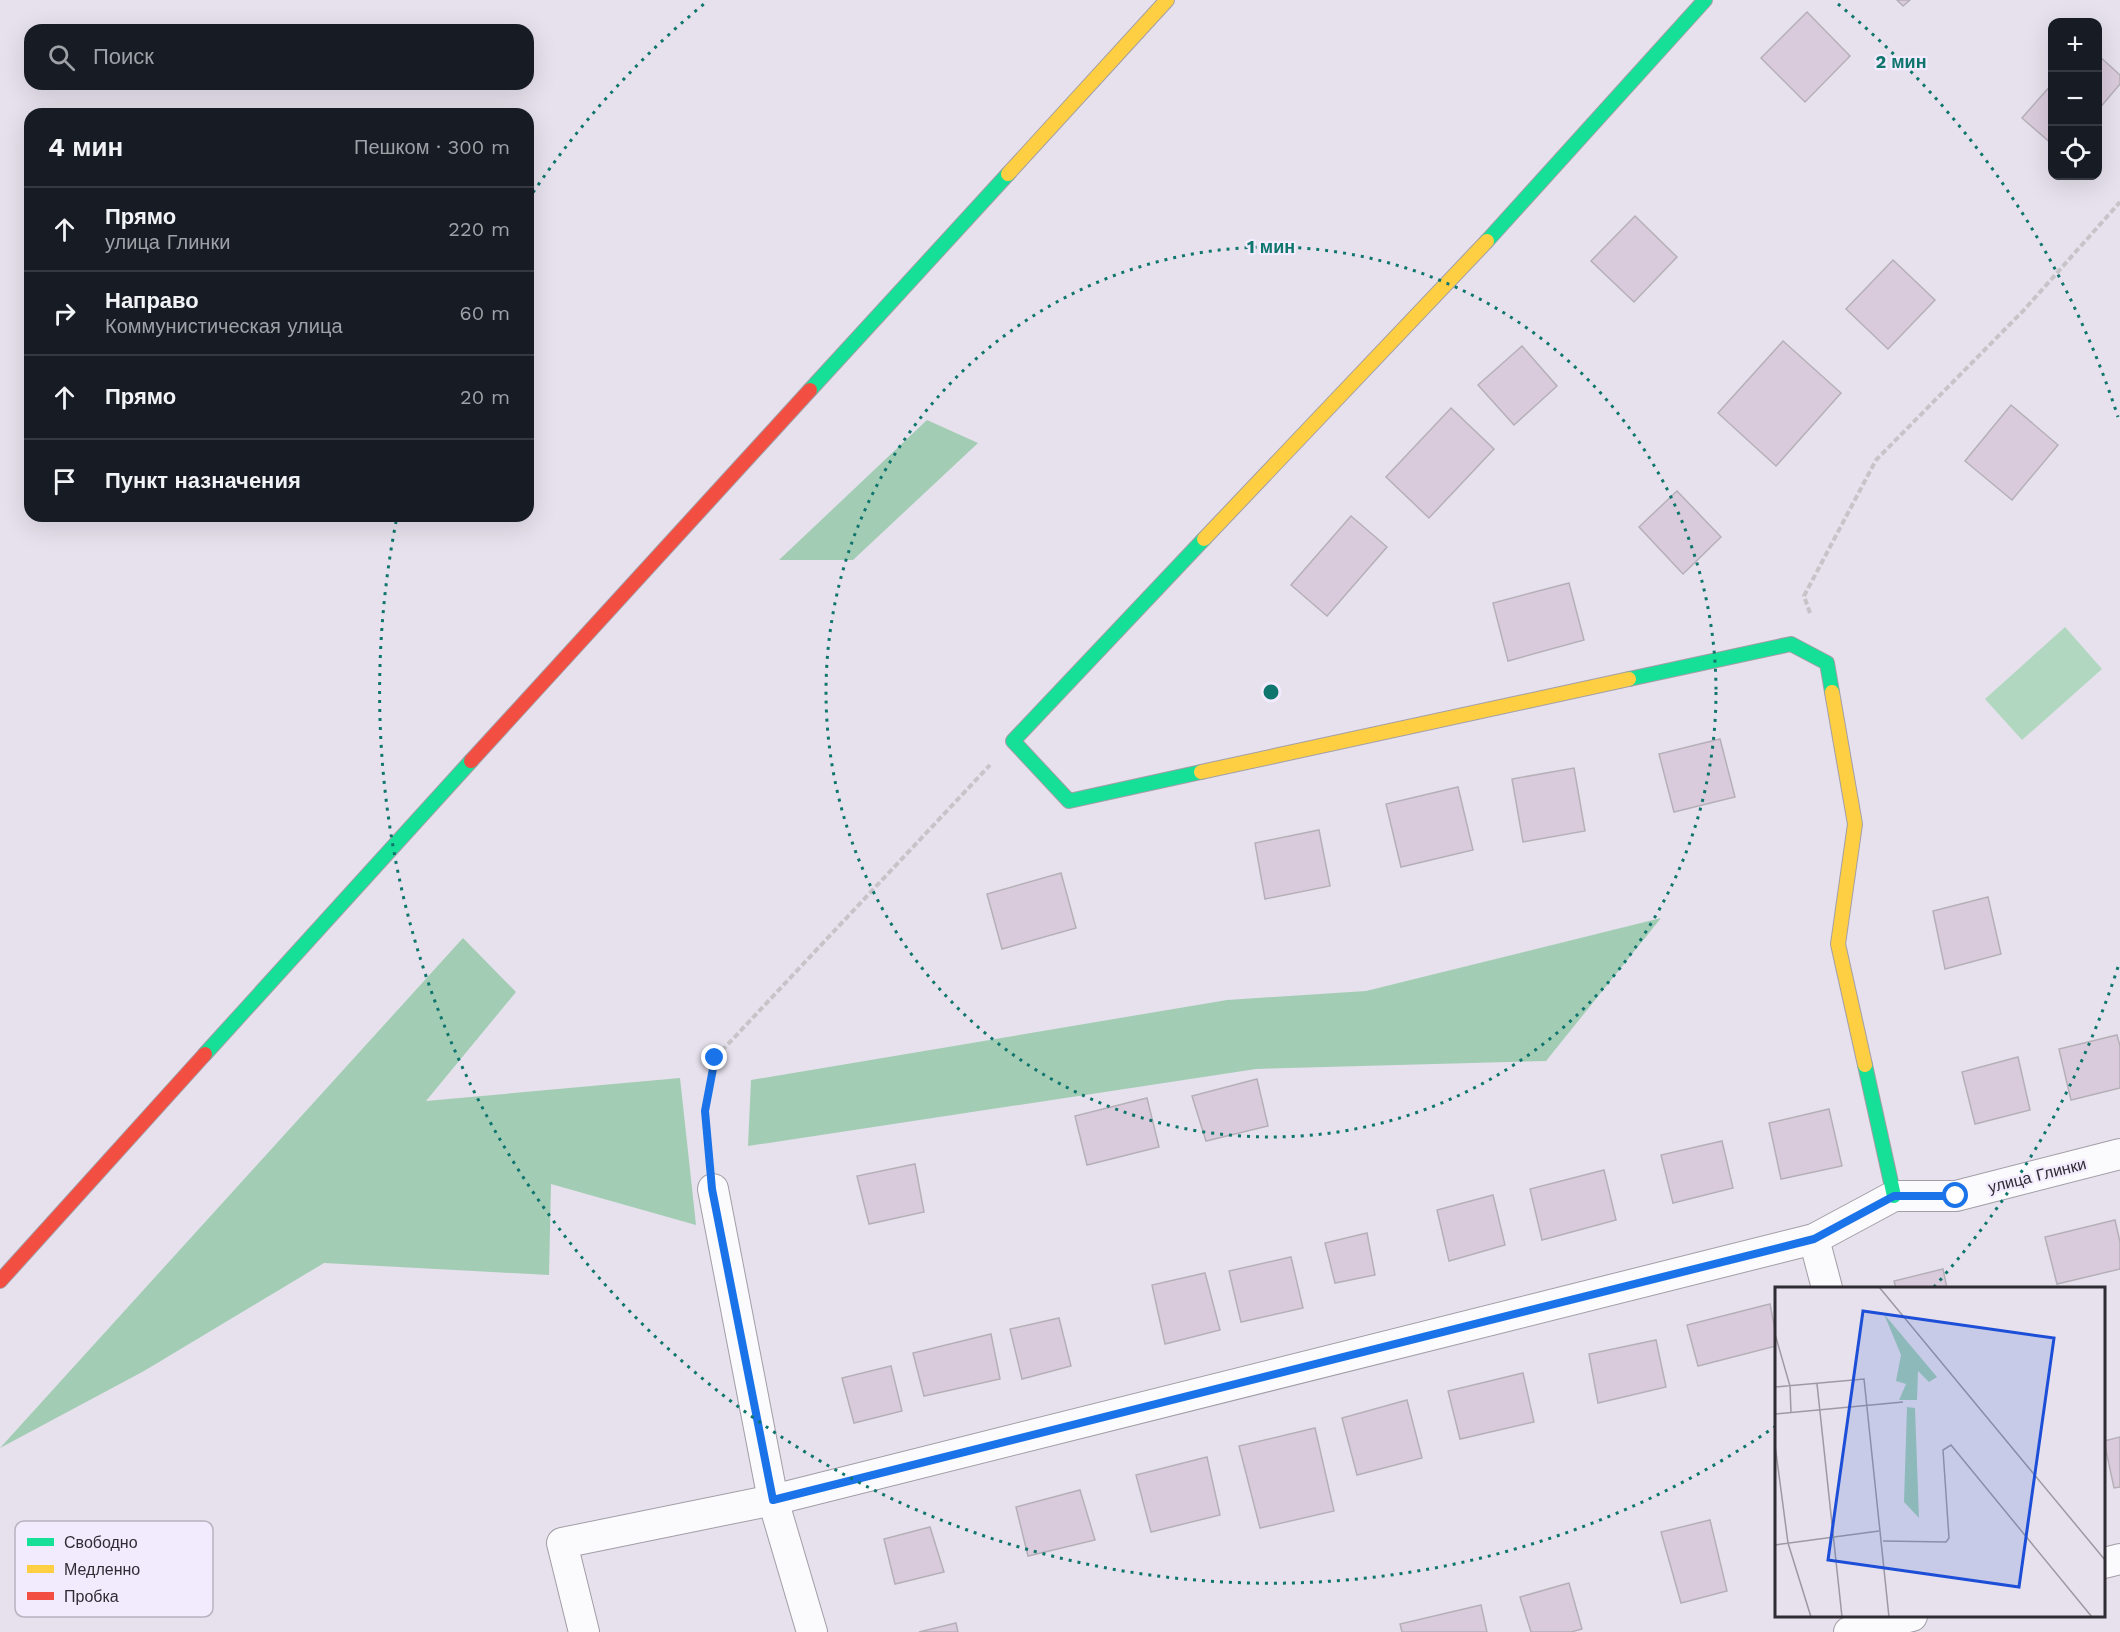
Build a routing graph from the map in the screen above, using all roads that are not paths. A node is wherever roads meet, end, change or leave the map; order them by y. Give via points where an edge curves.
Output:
1 (1167, 0) edge
2 (1706, 0) edge
3 (2120, 1154) edge
4 (712, 1189) road end
5 (1894, 1196) junction
6 (1814, 1239) junction
7 (0, 1281) edge
8 (1827, 1287) edge
9 (773, 1500) junction
10 (2120, 1559) edge
11 (2105, 1563) edge
12 (1910, 1617) edge
13 (1914, 1617) edge
14 (584, 1632) edge
15 (812, 1632) edge
16 (1849, 1632) edge
17 (1920, 1632) edge

1 - 7 street
2 - 5 street via 1503,224 1013,741 1069,801 1791,644 1827,663 1855,824 1838,944
3 - 5 street, улица Глинки via 1956,1196
4 - 9 street
5 - 6 street, улица Глинки
6 - 8 street
6 - 9 street, улица Глинки
9 - 14 street, улица Глинки via 562,1543
9 - 15 street
10 - 11 street
12 - 16 street
13 - 17 street

